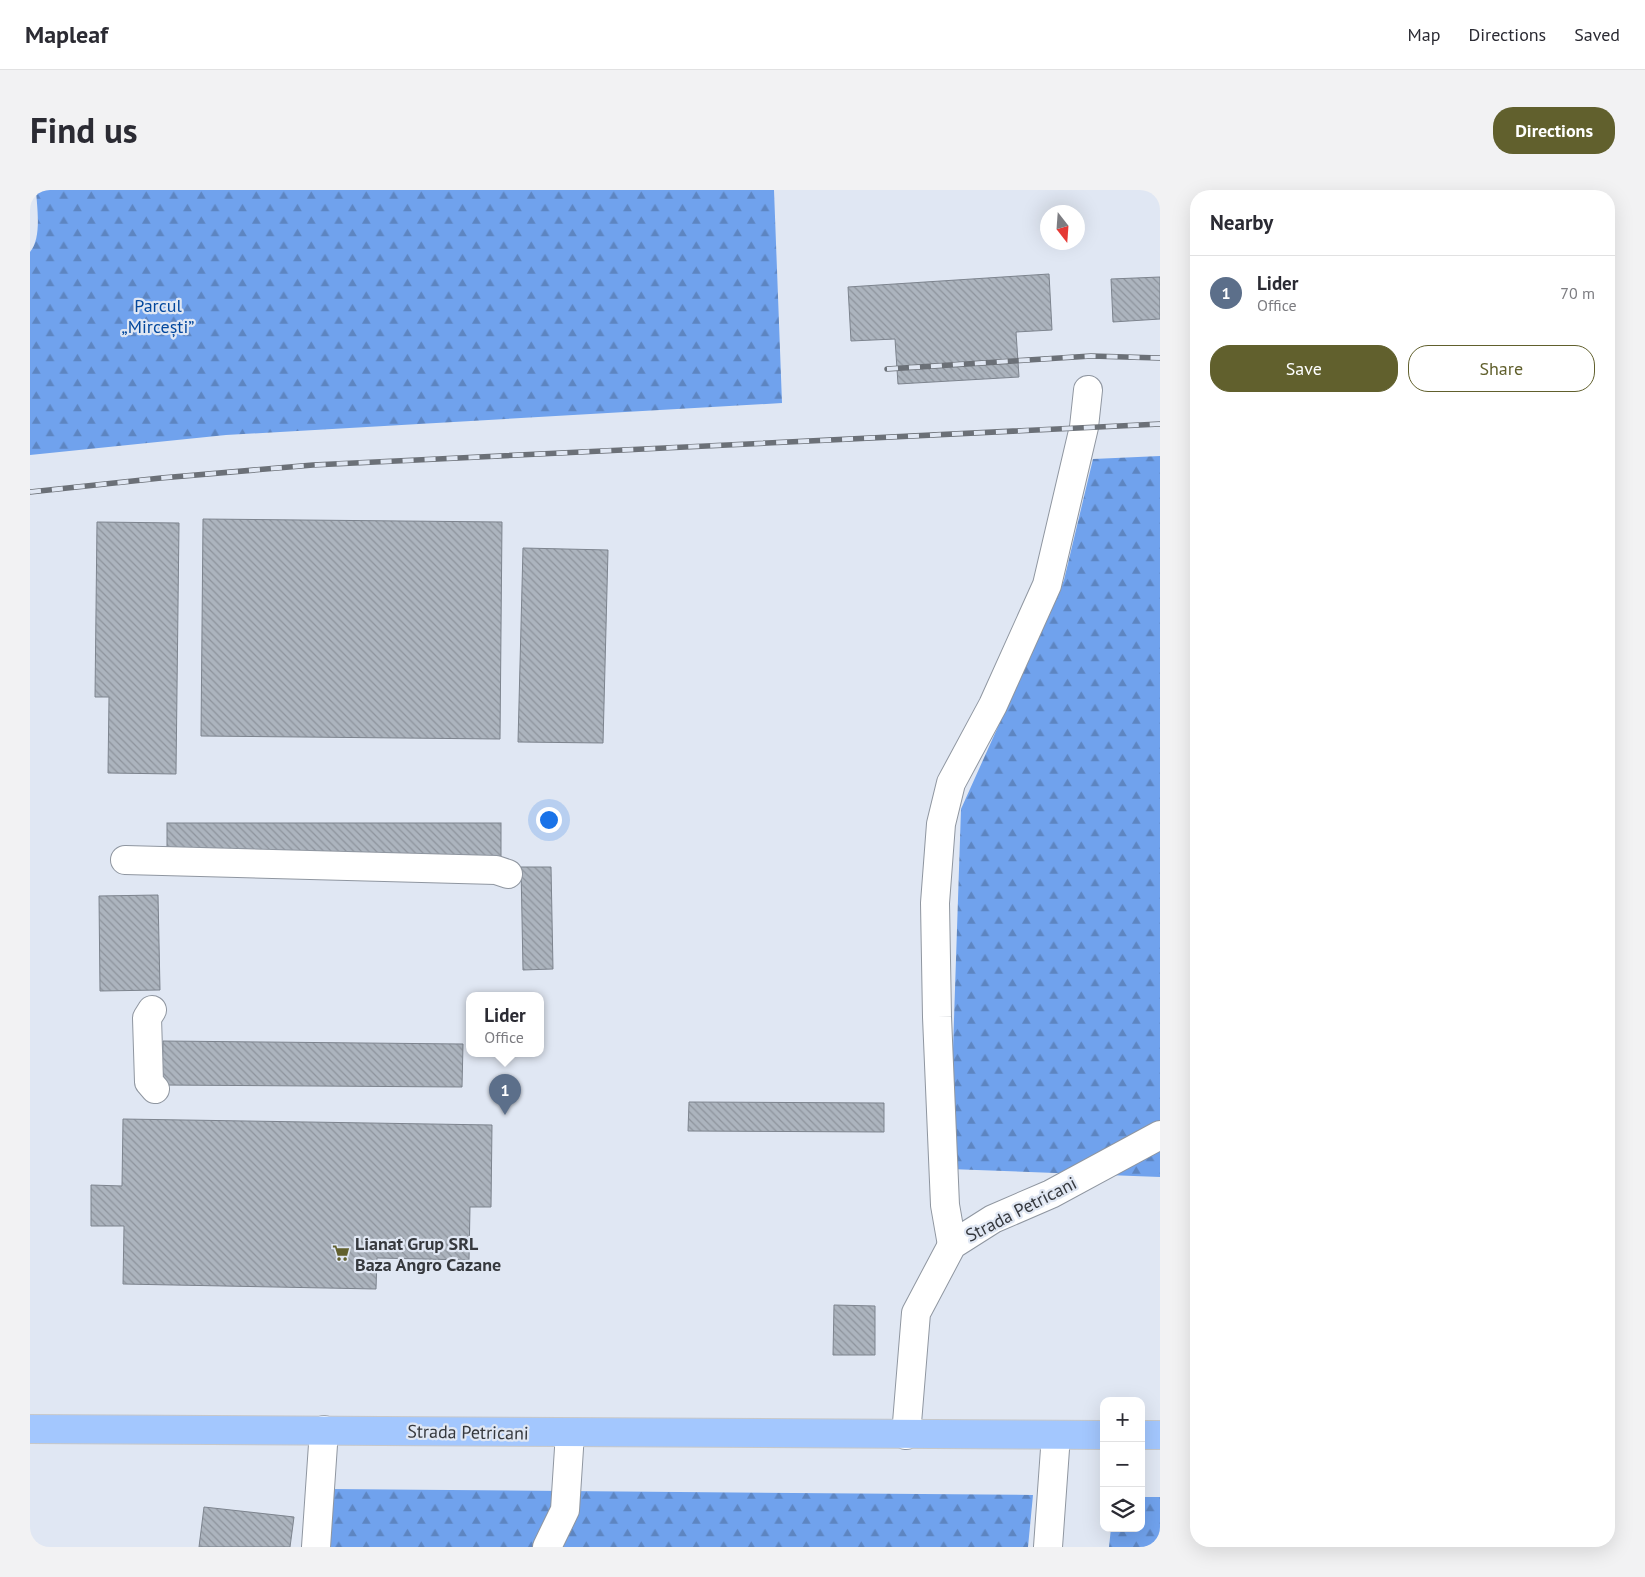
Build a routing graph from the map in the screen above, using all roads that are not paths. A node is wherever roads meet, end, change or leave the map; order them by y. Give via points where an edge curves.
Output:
1 (1088, 390) dead end
2 (125, 860) dead end
3 (508, 874) dead end
4 (152, 1010) dead end
5 (155, 1089) dead end
6 (1160, 1135) edge
7 (952, 1245) junction
8 (30, 1429) edge
9 (324, 1430) junction
10 (570, 1432) junction
11 (1056, 1434) junction
12 (906, 1435) junction
13 (1100, 1435) edge
14 (1145, 1435) edge
15 (1160, 1435) edge
16 (316, 1547) edge
17 (547, 1547) edge
18 (1048, 1547) edge

1 - 7 street via 1084,427 1047,585 993,705 951,783 941,824 935,903 937,1017 945,1205
2 - 3 street via 496,870
4 - 5 street via 147,1018 149,1082
6 - 7 street, Strada Petricani via 1051,1194 993,1219
7 - 12 street, Strada Petricani via 916,1313
8 - 9 main road, Strada Petricani
9 - 10 main road, Strada Petricani
9 - 16 street
10 - 12 main road, Strada Petricani
10 - 17 street via 564,1510
11 - 12 main road, Strada Petricani
11 - 13 main road, Strada Petricani
11 - 18 street
14 - 15 main road

